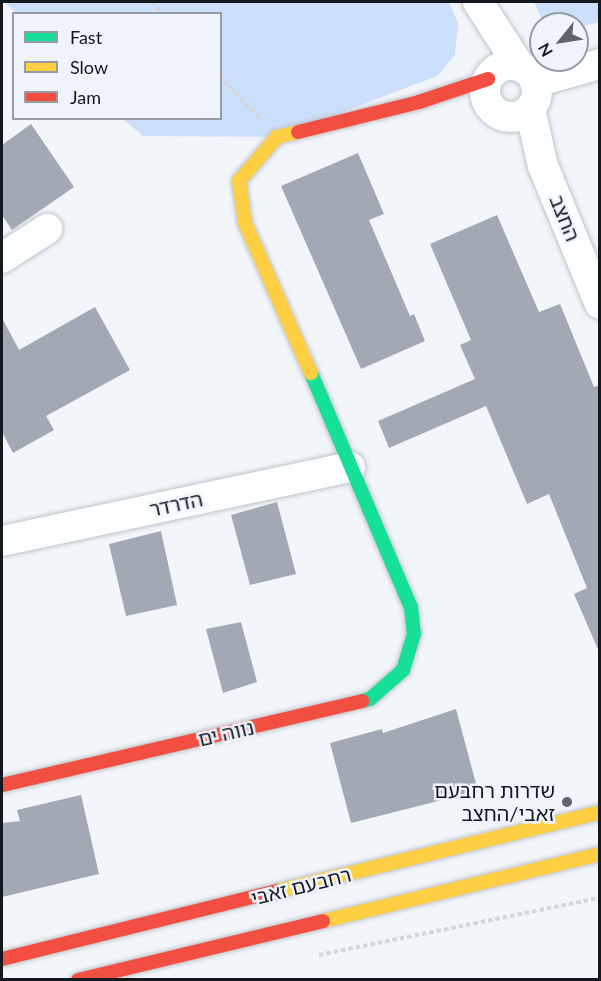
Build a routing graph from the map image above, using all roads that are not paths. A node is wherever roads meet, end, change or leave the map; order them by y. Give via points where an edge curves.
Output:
1 (600, 64) edge
2 (508, 90) junction
3 (419, 102) joint
4 (47, 229) dead end
5 (2, 258) edge
6 (600, 304) edge
7 (350, 467) junction
8 (2, 541) edge
9 (2, 786) edge
10 (600, 813) edge
11 (600, 854) edge
12 (2, 959) edge
13 (78, 980) edge

1 - 2 street
2 - 3 street
2 - 6 street, החצב
3 - 7 street via 277,137 239,181 245,223
4 - 5 street
7 - 8 street, הדרדר
7 - 9 street, נווה ים via 411,607 414,634 403,670 370,699
10 - 12 street, רחבעם זאבי
11 - 13 street, רחבעם זאבי

